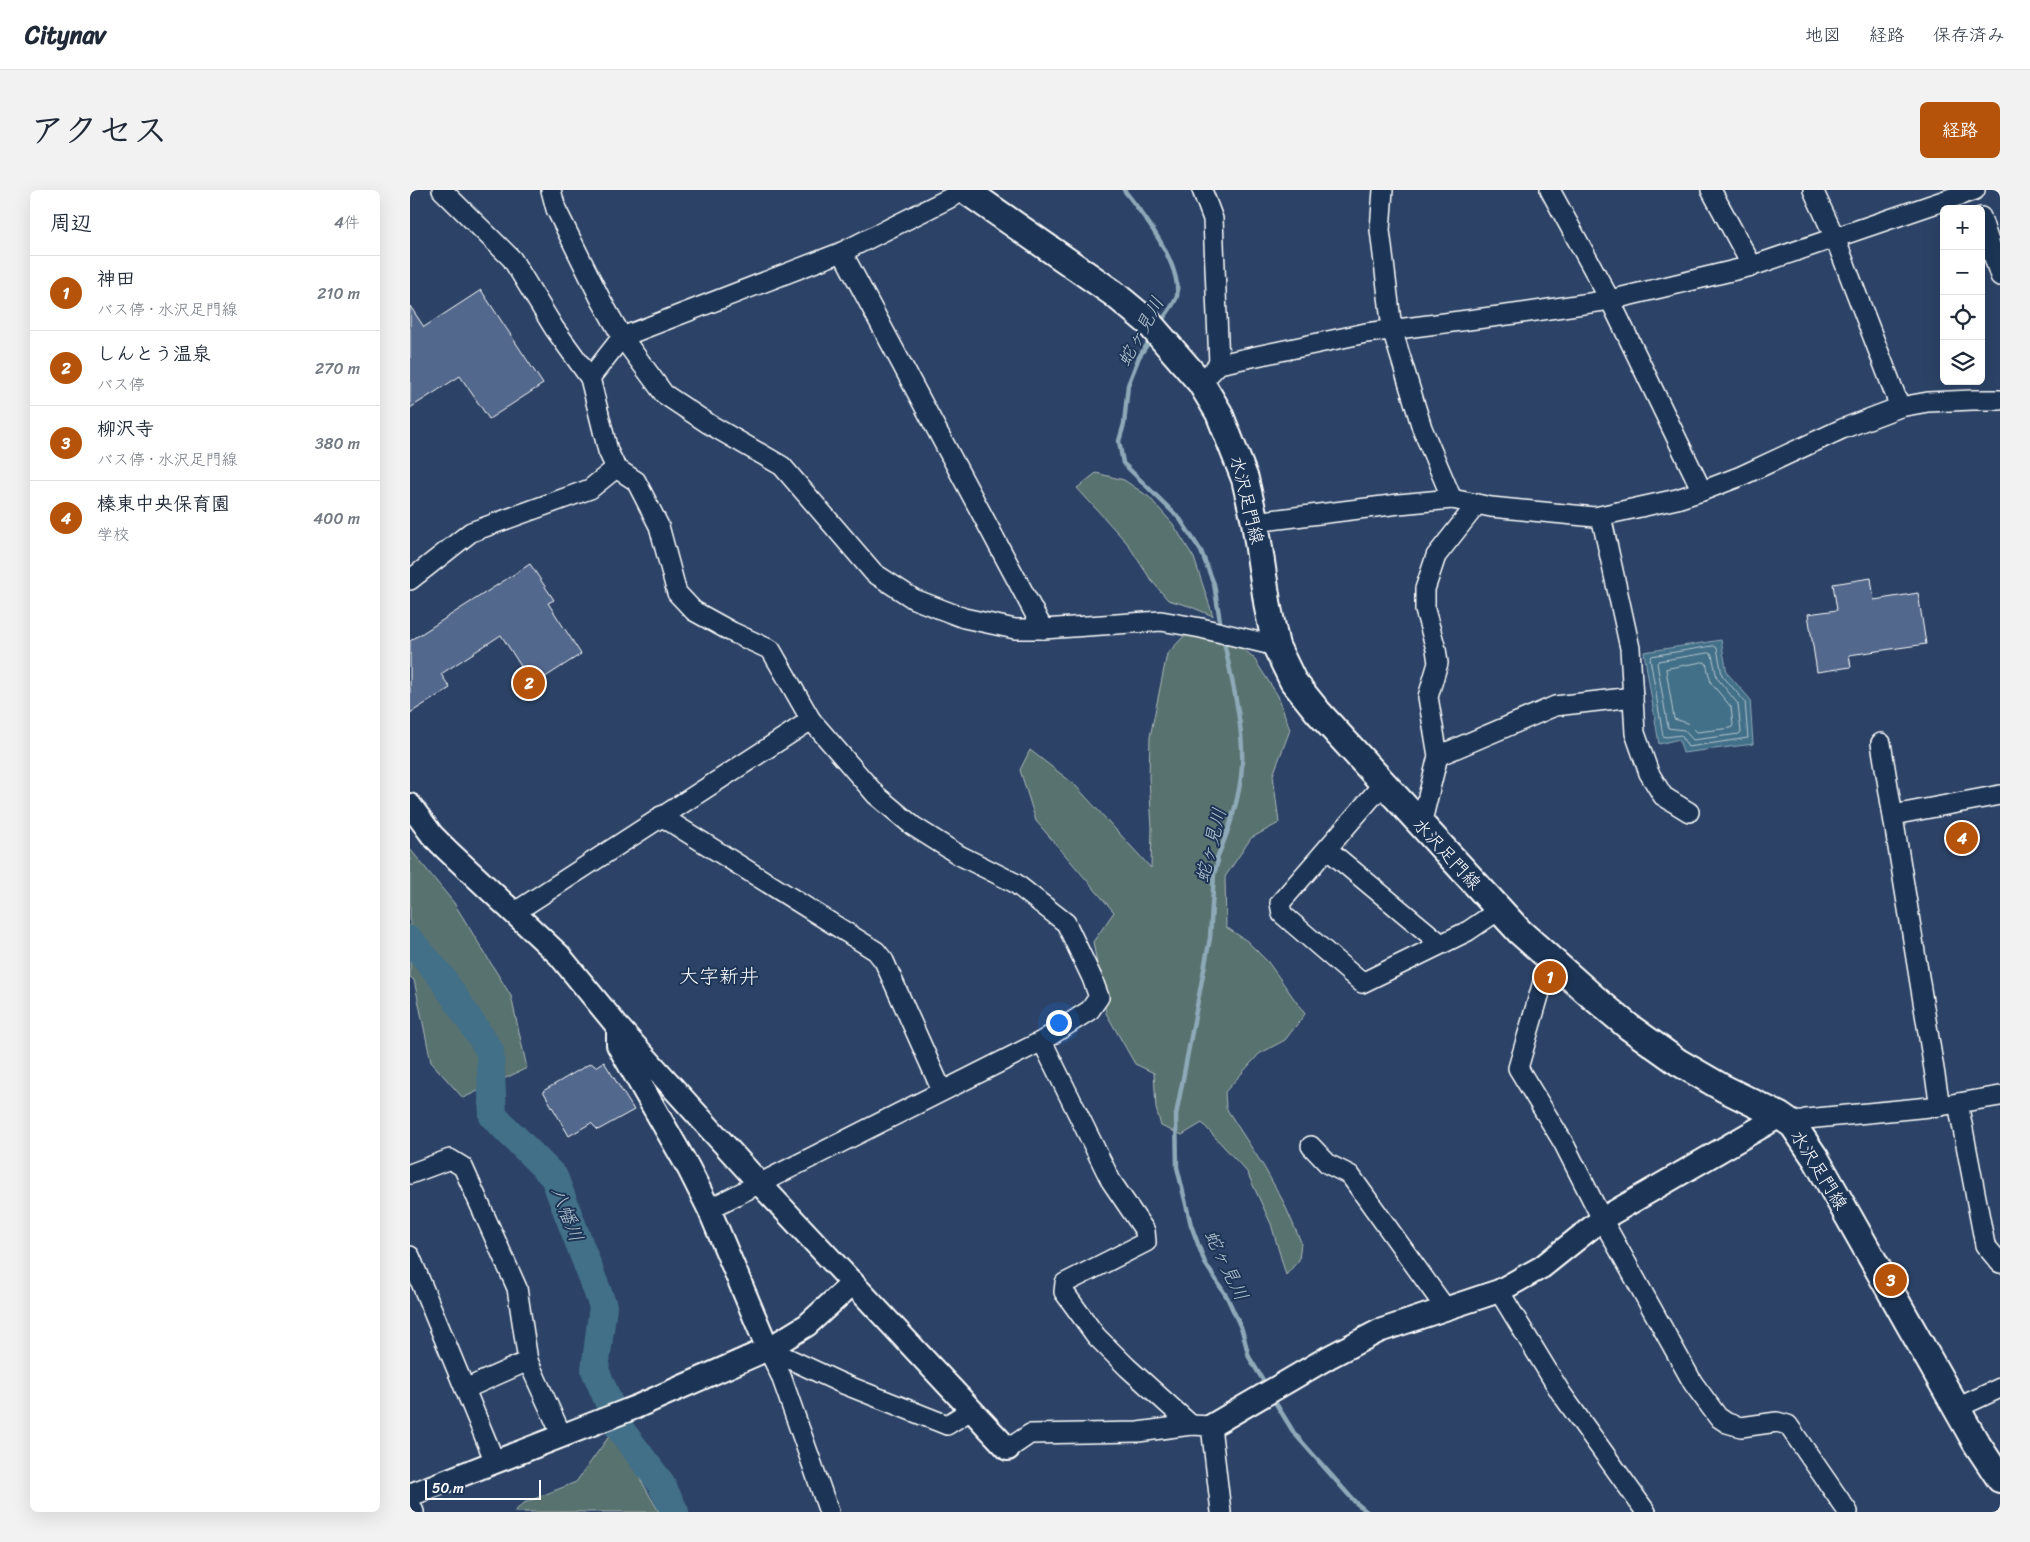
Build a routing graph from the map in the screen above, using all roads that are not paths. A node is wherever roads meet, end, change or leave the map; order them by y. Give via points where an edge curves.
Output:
1 (442, 190) edge
2 (552, 190) edge
3 (965, 190) edge
4 (1202, 190) edge
5 (1382, 190) edge
6 (1550, 190) edge
7 (1710, 190) edge
8 (1813, 190) edge
9 (1975, 195) edge
10 (1985, 229) edge
11 (1835, 238) junction
12 (842, 252) junction
13 (1752, 266) junction
14 (2000, 276) edge
15 (1610, 300) junction
16 (1392, 329) junction
17 (622, 337) junction
18 (1219, 364) junction
19 (590, 378) junction
20 (1201, 384) junction
21 (2000, 400) edge
22 (1900, 407) junction
23 (616, 468) junction
24 (1702, 491) junction
25 (1452, 499) junction
26 (1477, 504) junction
27 (1600, 516) junction
28 (1255, 522) junction
29 (410, 580) edge
30 (1043, 630) junction
31 (1276, 646) junction
32 (1633, 696) junction
33 (811, 720) junction
34 (1882, 743) dead end
35 (1438, 756) junction
36 (1383, 784) junction
37 (2000, 795) edge
38 (410, 805) edge
39 (1689, 812) dead end
40 (1893, 814) junction
41 (662, 816) junction
42 (1421, 825) junction
43 (1327, 849) junction
44 (1499, 910) junction
45 (515, 912) junction
46 (1441, 944) junction
47 (1545, 975) dead end
48 (618, 1027) junction
49 (1042, 1041) junction
50 (942, 1091) junction
51 (2000, 1096) edge
52 (1949, 1104) junction
53 (1786, 1121) junction
54 (1311, 1146) dead end
55 (410, 1174) edge
56 (760, 1184) junction
57 (710, 1209) junction
58 (1602, 1220) junction
59 (410, 1256) edge
60 (2000, 1263) edge
61 (853, 1283) junction
62 (1499, 1291) junction
63 (1446, 1309) junction
64 (768, 1349) junction
65 (528, 1361) junction
66 (2000, 1388) edge
67 (465, 1389) junction
68 (1957, 1408) junction
69 (972, 1410) junction
70 (1201, 1426) junction
71 (562, 1436) junction
72 (1008, 1449) joint
73 (495, 1462) junction
74 (2000, 1479) edge
75 (412, 1497) edge
76 (829, 1512) edge
77 (1220, 1512) edge
78 (1646, 1512) edge
79 (1848, 1512) edge

1 - 19 street via 512,259 554,328
2 - 17 street via 556,209
3 - 12 street
3 - 20 main road, 水沢足門線 via 1113,293 1148,322
4 - 18 street via 1213,218
5 - 16 street via 1380,230
6 - 15 street
7 - 13 street
8 - 11 street
9 - 11 street
10 - 14 street
11 - 13 street
11 - 22 street
12 - 17 street
12 - 30 street
13 - 15 street
15 - 16 street
15 - 24 street
16 - 18 street
16 - 25 street via 1422,428
17 - 19 street
17 - 30 street via 664,394 782,466 874,573 914,599 964,618 1015,629
18 - 20 street
19 - 23 street via 608,451
20 - 28 main road, 水沢足門線 via 1219,413 1234,448
21 - 22 street
22 - 24 street
23 - 29 street via 590,489 471,532
23 - 33 street via 636,481 659,526 678,593 694,611 770,650
24 - 27 street
25 - 26 street
25 - 28 street
26 - 27 street
26 - 35 street via 1436,556 1425,590 1425,610 1438,663 1428,697
27 - 32 street via 1630,648
28 - 31 main road, 水沢足門線
30 - 31 street via 1161,621
31 - 36 main road, 水沢足門線 via 1293,681
32 - 35 street via 1555,706
32 - 39 street via 1635,733 1648,773 1663,796
33 - 41 street
33 - 49 street via 876,795 913,826 959,855 1014,883 1066,923 1099,998 1090,1010
34 - 40 street
35 - 42 street
36 - 42 main road, 水沢足門線
36 - 43 street
37 - 40 street
38 - 45 street via 432,834
40 - 52 street
41 - 45 street
41 - 50 street via 876,950 884,961
42 - 44 main road, 水沢足門線
43 - 46 street
43 - 46 street via 1280,903 1282,914 1362,983
44 - 46 street
44 - 53 main road, 水沢足門線 via 1629,1027 1678,1062
45 - 48 street via 558,955
47 - 58 street via 1518,1068 1563,1142
48 - 56 street
48 - 57 street via 618,1045
49 - 50 street
49 - 70 street via 1112,1181 1146,1237 1146,1242 1136,1249 1065,1283 1064,1292 1096,1336 1127,1367
50 - 56 street
51 - 52 street
52 - 53 street
52 - 60 street via 1985,1245
53 - 58 street
53 - 68 main road, 水沢足門線 via 1816,1160
54 - 63 street via 1328,1164 1350,1175
55 - 65 street via 450,1159 463,1167 517,1288
56 - 57 street
56 - 61 street
57 - 64 street
58 - 62 street via 1542,1267
58 - 79 street via 1693,1382 1718,1417 1741,1426 1777,1422 1788,1425
59 - 67 street
61 - 64 street via 807,1325
61 - 69 street
62 - 63 street
62 - 78 street via 1561,1393
63 - 70 street via 1379,1331
64 - 69 street via 947,1426
64 - 71 street
64 - 76 street via 781,1376
65 - 67 street
65 - 71 street
66 - 68 street
67 - 73 street
68 - 74 main road, 水沢足門線
69 - 72 street
70 - 72 street via 1138,1432 1030,1434
70 - 77 street
71 - 73 street
73 - 75 street

